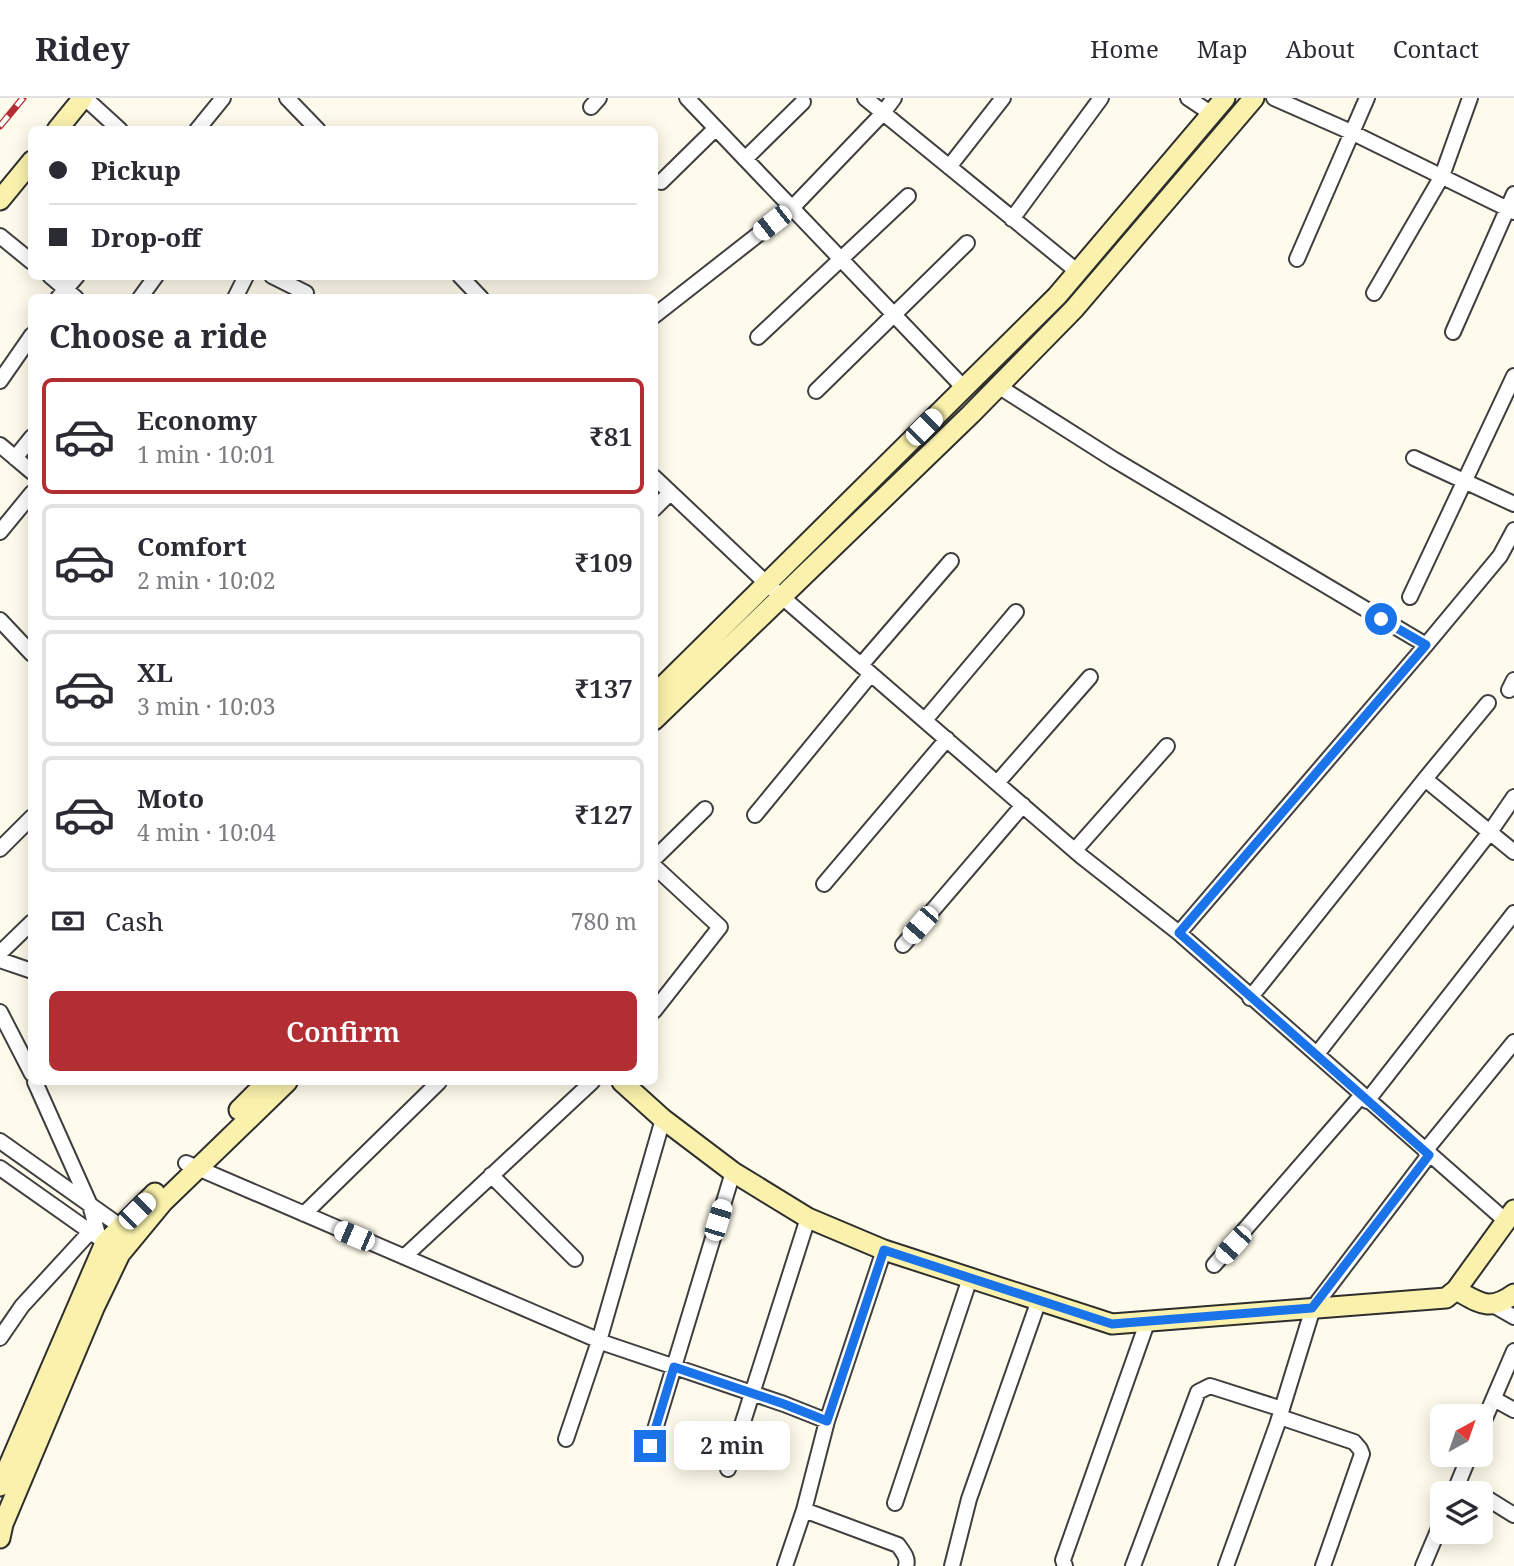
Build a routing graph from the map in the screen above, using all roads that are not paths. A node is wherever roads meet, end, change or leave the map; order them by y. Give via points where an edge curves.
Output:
1 (84, 98) edge
2 (223, 98) edge
3 (287, 98) edge
4 (865, 98) edge
5 (894, 98) edge
6 (1003, 98) edge
7 (1101, 98) edge
8 (1188, 98) edge
9 (1225, 98) edge
10 (1254, 98) edge
11 (1274, 98) edge
12 (1367, 98) edge
13 (1470, 98) edge
14 (695, 101) edge
15 (803, 102) dead end
16 (883, 113) junction
17 (1212, 114) junction
18 (60, 126) edge
19 (116, 126) edge
20 (200, 126) edge
21 (314, 126) edge
22 (715, 129) junction
23 (1351, 132) junction
24 (745, 159) junction
25 (28, 166) edge
26 (949, 167) junction
27 (1442, 176) junction
28 (661, 182) dead end
29 (1514, 194) edge
30 (908, 195) dead end
31 (0, 200) edge
32 (792, 208) junction
33 (1510, 210) edge
34 (1012, 219) junction
35 (0, 236) edge
36 (967, 243) dead end
37 (28, 259) edge
38 (1297, 259) dead end
39 (841, 260) junction
40 (1077, 272) junction
41 (54, 280) edge
42 (280, 280) edge
43 (464, 280) edge
44 (306, 293) dead end
45 (1374, 293) dead end
46 (66, 294) edge
47 (477, 294) edge
48 (658, 313) edge
49 (893, 314) junction
50 (1453, 332) dead end
51 (758, 337) dead end
52 (28, 341) edge
53 (1514, 376) edge
54 (0, 381) edge
55 (998, 386) junction
56 (964, 388) junction
57 (816, 391) dead end
58 (28, 442) edge
59 (0, 445) edge
60 (15, 458) junction
61 (1414, 458) dead end
62 (28, 469) edge
63 (1465, 480) junction
64 (658, 481) edge
65 (670, 493) junction
66 (28, 499) edge
67 (1514, 504) edge
68 (658, 505) edge
69 (1514, 530) edge
70 (0, 532) edge
71 (951, 561) dead end
72 (766, 583) junction
73 (783, 596) junction
74 (1410, 597) dead end
75 (1016, 612) dead end
76 (0, 620) edge
77 (1426, 645) junction
78 (28, 650) edge
79 (866, 669) junction
80 (1090, 677) dead end
81 (658, 691) edge
82 (1488, 703) dead end
83 (658, 716) edge
84 (925, 720) junction
85 (947, 739) junction
86 (1167, 746) dead end
87 (1425, 779) junction
88 (997, 783) junction
89 (1514, 797) edge
90 (1023, 805) junction
91 (705, 809) dead end
92 (755, 815) dead end
93 (28, 821) edge
94 (1490, 832) junction
95 (0, 849) edge
96 (1074, 850) junction
97 (1514, 852) edge
98 (658, 855) edge
99 (658, 870) edge
100 (824, 884) dead end
101 (1514, 913) edge
102 (28, 926) edge
103 (1179, 933) junction
104 (902, 945) dead end
105 (0, 953) edge
106 (0, 960) edge
107 (28, 970) edge
108 (1250, 998) junction
109 (658, 1006) edge
110 (0, 1012) edge
111 (1514, 1042) edge
112 (1317, 1054) junction
113 (28, 1066) edge
114 (36, 1085) edge
115 (264, 1085) edge
116 (284, 1085) edge
117 (429, 1085) edge
118 (589, 1085) edge
119 (625, 1085) edge
120 (1364, 1098) junction
121 (663, 1119) junction
122 (0, 1141) edge
123 (1427, 1153) junction
124 (192, 1166) junction
125 (0, 1168) edge
126 (733, 1172) junction
127 (491, 1175) junction
128 (90, 1205) junction
129 (304, 1214) junction
130 (1510, 1216) edge
131 (808, 1218) junction
132 (128, 1232) junction
133 (103, 1242) junction
134 (884, 1250) junction
135 (404, 1257) junction
136 (575, 1259) dead end
137 (1214, 1265) dead end
138 (970, 1278) junction
139 (1456, 1290) junction
140 (1514, 1294) edge
141 (1039, 1300) junction
142 (1493, 1305) junction
143 (1312, 1308) junction
144 (1514, 1317) edge
145 (1148, 1320) junction
146 (0, 1338) edge
147 (598, 1341) junction
148 (1514, 1351) edge
149 (674, 1367) junction
150 (752, 1393) junction
151 (1494, 1399) junction
152 (1492, 1404) edge
153 (1514, 1410) edge
154 (1281, 1413) junction
155 (827, 1421) junction
156 (566, 1439) dead end
157 (650, 1446) dead end
158 (728, 1469) dead end
159 (0, 1486) edge
160 (1493, 1502) edge
161 (895, 1503) dead end
162 (804, 1510) junction
163 (1514, 1515) edge
164 (0, 1538) edge
165 (1432, 1544) edge
166 (785, 1566) edge
167 (906, 1566) edge
168 (952, 1566) edge
169 (1065, 1566) edge
170 (1133, 1566) edge
171 (1226, 1566) edge
172 (1322, 1566) edge
173 (1423, 1566) edge

1 - 18 street
1 - 19 street
2 - 20 street
3 - 21 street
4 - 16 street
5 - 16 street
6 - 26 street
7 - 34 street
8 - 17 street
9 - 17 street
10 - 55 street via 1074,309
11 - 23 street
12 - 23 street
13 - 27 street
14 - 22 street
15 - 24 street
16 - 26 street
16 - 32 street
17 - 40 street
22 - 24 street
22 - 28 street
23 - 27 street
23 - 38 street
24 - 32 street
25 - 31 street
26 - 34 street
27 - 33 street
27 - 45 street
29 - 33 street
30 - 39 street
32 - 39 street
32 - 48 street
33 - 50 street
34 - 40 street
35 - 37 street
36 - 49 street
39 - 49 street
39 - 51 street
40 - 56 street
41 - 46 street
42 - 44 street
43 - 47 street
49 - 56 street
49 - 57 street
52 - 54 street
53 - 63 street
55 - 73 street
55 - 77 street
56 - 72 street
58 - 60 street
59 - 60 street
60 - 62 street
61 - 63 street
63 - 67 street
63 - 74 street
64 - 65 street
65 - 68 street
65 - 72 street
66 - 70 street
69 - 77 street via 1500,556
71 - 79 street
72 - 73 street
72 - 81 street
73 - 79 street
73 - 83 street
75 - 84 street
76 - 78 street
77 - 103 street
79 - 84 street
79 - 92 street
80 - 88 street
82 - 87 street
84 - 85 street
85 - 88 street
85 - 100 street
86 - 96 street
87 - 94 street
87 - 108 street
88 - 90 street
89 - 94 street
90 - 96 street
90 - 104 street
91 - 98 street
93 - 95 street
94 - 97 street
94 - 112 street
96 - 103 street
99 - 109 street via 720,927
101 - 120 street
102 - 105 street
103 - 108 street
106 - 107 street
108 - 112 street
110 - 113 street
111 - 123 street
112 - 120 street
114 - 128 street
115 - 124 street
116 - 124 street
117 - 129 street
118 - 127 street
119 - 121 street
120 - 123 street
120 - 137 street
121 - 126 street
121 - 147 street
122 - 128 street
123 - 130 street
123 - 143 street
124 - 129 street
124 - 132 street
125 - 133 street
126 - 131 street
126 - 149 street
127 - 135 street
127 - 136 street
128 - 132 street
128 - 133 street
129 - 135 street
130 - 139 street
131 - 134 street
131 - 150 street
132 - 133 street
133 - 146 street via 22,1306
133 - 159 street
133 - 164 street via 94,1308
134 - 138 street
134 - 155 street
135 - 147 street
138 - 141 street
138 - 161 street
139 - 142 street
139 - 143 street via 1437,1300
140 - 142 street
141 - 145 street via 1112,1324
141 - 168 street via 969,1499
142 - 144 street
143 - 145 street
143 - 154 street
145 - 169 street via 1063,1560
147 - 149 street
147 - 156 street
148 - 151 street
149 - 150 street
149 - 157 street
150 - 155 street
150 - 158 street
151 - 152 street
151 - 153 street
154 - 170 street via 1210,1386 1198,1392
154 - 171 street
154 - 172 street via 1354,1442 1362,1454
155 - 162 street
160 - 163 street
162 - 166 street
162 - 167 street via 898,1545
165 - 173 street

